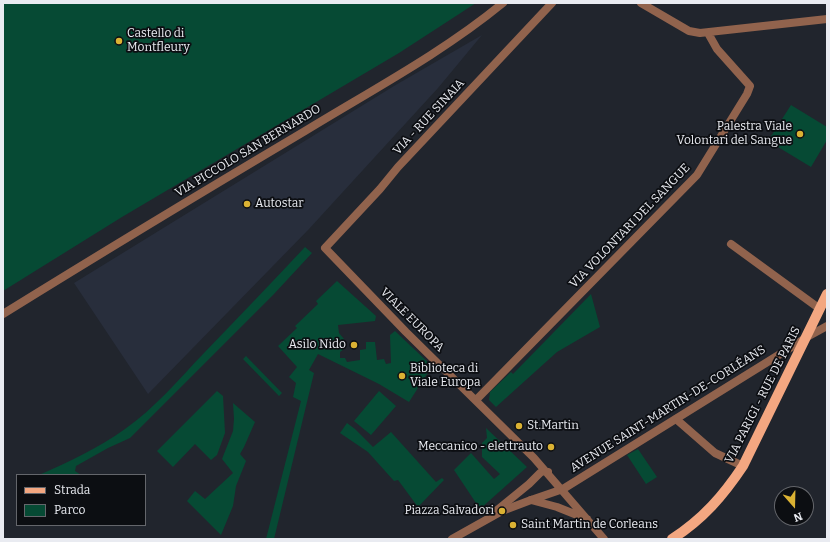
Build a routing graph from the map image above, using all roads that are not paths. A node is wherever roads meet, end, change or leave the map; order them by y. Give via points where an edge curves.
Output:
1 (503, 3) edge
2 (552, 3) edge
3 (641, 3) edge
4 (827, 19) edge
5 (708, 33) junction
6 (731, 244) dead end
7 (325, 248) joint
8 (827, 294) edge
9 (820, 309) junction
10 (3, 314) edge
11 (827, 326) edge
12 (807, 337) junction
13 (476, 400) junction
14 (676, 419) junction
15 (534, 458) junction
16 (743, 466) junction
17 (548, 472) junction
18 (536, 476) junction
19 (563, 490) junction
20 (531, 500) junction
21 (487, 519) junction
22 (588, 519) junction
23 (452, 539) edge
24 (604, 539) edge
25 (672, 539) edge

1 - 10 street, VIA PICCOLO SAN BERNARDO via 479,22 403,72
2 - 7 street, VIA - RUE SINAIA
3 - 5 street via 689,31
4 - 5 street
5 - 13 street, VIA VOLONTARI DEL SANGUE via 717,49 750,86 697,175
6 - 9 street
7 - 13 street, VIALE EUROPA
8 - 9 main road, VIA PARIGI - RUE DE PARIS
9 - 12 main road, VIA PARIGI - RUE DE PARIS
11 - 12 street, AVENUE SAINT-MARTIN-DE-CORLÉANS
12 - 14 street, AVENUE SAINT-MARTIN-DE-CORLÉANS
12 - 16 main road, VIA PARIGI - RUE DE PARIS
13 - 15 street, VIALE EUROPA
14 - 16 street via 715,453
14 - 19 street, AVENUE SAINT-MARTIN-DE-CORLÉANS
15 - 17 street
15 - 18 street
16 - 25 main road, VIA PARIGI - RUE DE PARIS via 710,509
17 - 18 street via 543,471
17 - 19 street
18 - 20 street via 528,494
18 - 21 street
19 - 20 street
19 - 22 street
20 - 21 street
20 - 22 street
21 - 23 street
22 - 24 street

